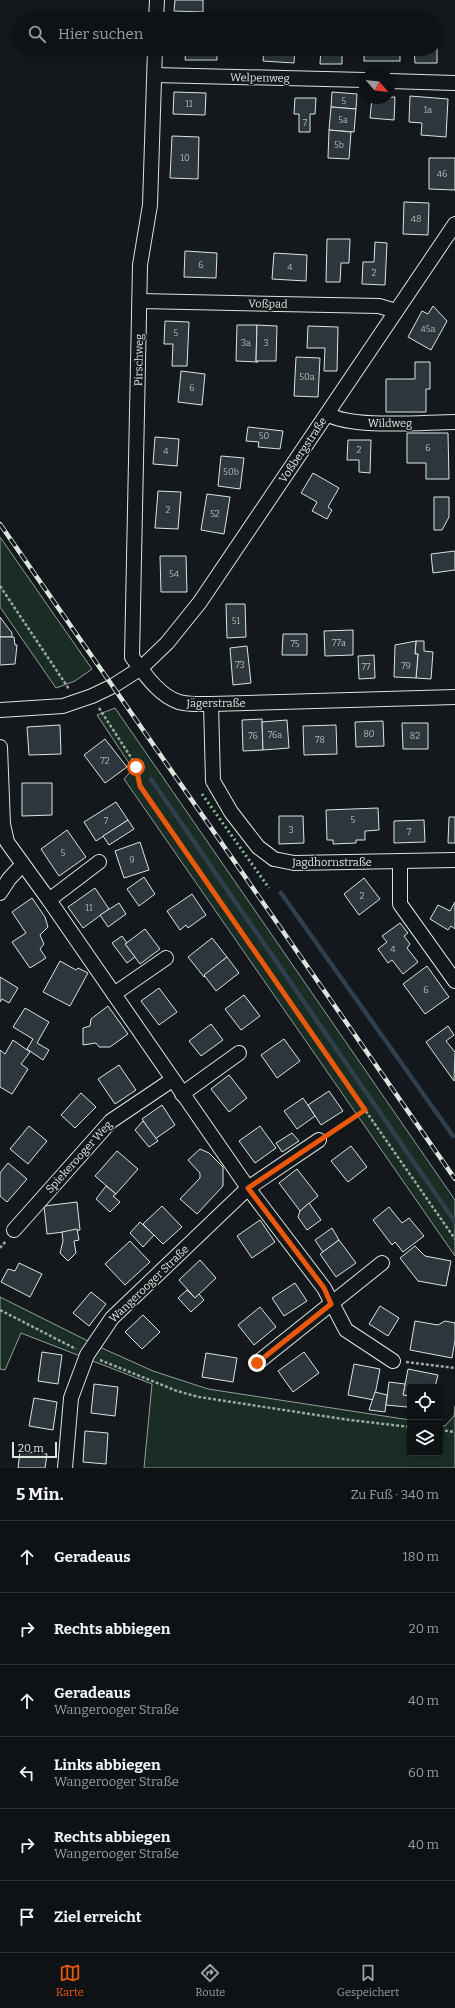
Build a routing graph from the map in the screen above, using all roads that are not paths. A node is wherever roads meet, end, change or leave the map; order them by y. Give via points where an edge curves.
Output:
1 (157, 0) edge
2 (156, 12) edge
3 (155, 56) edge
4 (155, 75) junction
5 (359, 80) edge
6 (395, 81) edge
7 (455, 82) edge
8 (455, 224) edge
9 (140, 301) junction
10 (396, 311) junction
11 (327, 414) junction
12 (455, 422) edge
13 (141, 668) junction
14 (455, 697) edge
15 (211, 704) junction
16 (0, 710) edge
17 (0, 747) edge
18 (455, 860) edge
19 (400, 861) junction
20 (99, 862) dead end
21 (22, 865) junction
22 (0, 893) edge
23 (49, 900) junction
24 (166, 958) dead end
25 (455, 981) edge
26 (114, 994) junction
27 (239, 1053) dead end
28 (172, 1080) junction
29 (182, 1094) junction
30 (319, 1140) road end
31 (248, 1188) junction
32 (14, 1230) dead end
33 (382, 1263) dead end
34 (331, 1304) junction
35 (393, 1361) road end
36 (257, 1363) dead end
37 (65, 1468) edge

1 - 2 street
3 - 4 street, Pirschweg
4 - 5 street, Welpenweg
4 - 9 street, Pirschweg via 150,205 140,265
6 - 7 street
8 - 10 street, Voßbergstraße
9 - 10 street, Voßpad via 379,306
9 - 13 street, Pirschweg via 132,657
10 - 11 street, Voßbergstraße
11 - 12 street, Wildweg via 335,419 353,423
11 - 13 street, Voßbergstraße via 200,602 168,643
13 - 15 street, Jägerstraße via 164,694 175,700
13 - 16 street via 113,686 63,706
14 - 15 street, Jägerstraße
15 - 19 street, Jagdhornstraße via 213,781 231,812 258,847 274,859 294,863
17 - 21 street via 3,824 7,842
18 - 19 street, Jagdhornstraße
19 - 25 street via 400,904
20 - 23 street
21 - 22 street
21 - 23 street
23 - 26 street
24 - 26 street
26 - 28 street
27 - 29 street
28 - 29 street
28 - 32 street, Spiekerooger Weg via 111,1121
29 - 31 street
30 - 31 street, Wangerooger Straße
31 - 34 street via 324,1288
31 - 37 street, Wangerooger Straße via 112,1318 87,1354 71,1398
33 - 34 street
34 - 35 street via 346,1330
34 - 36 street

